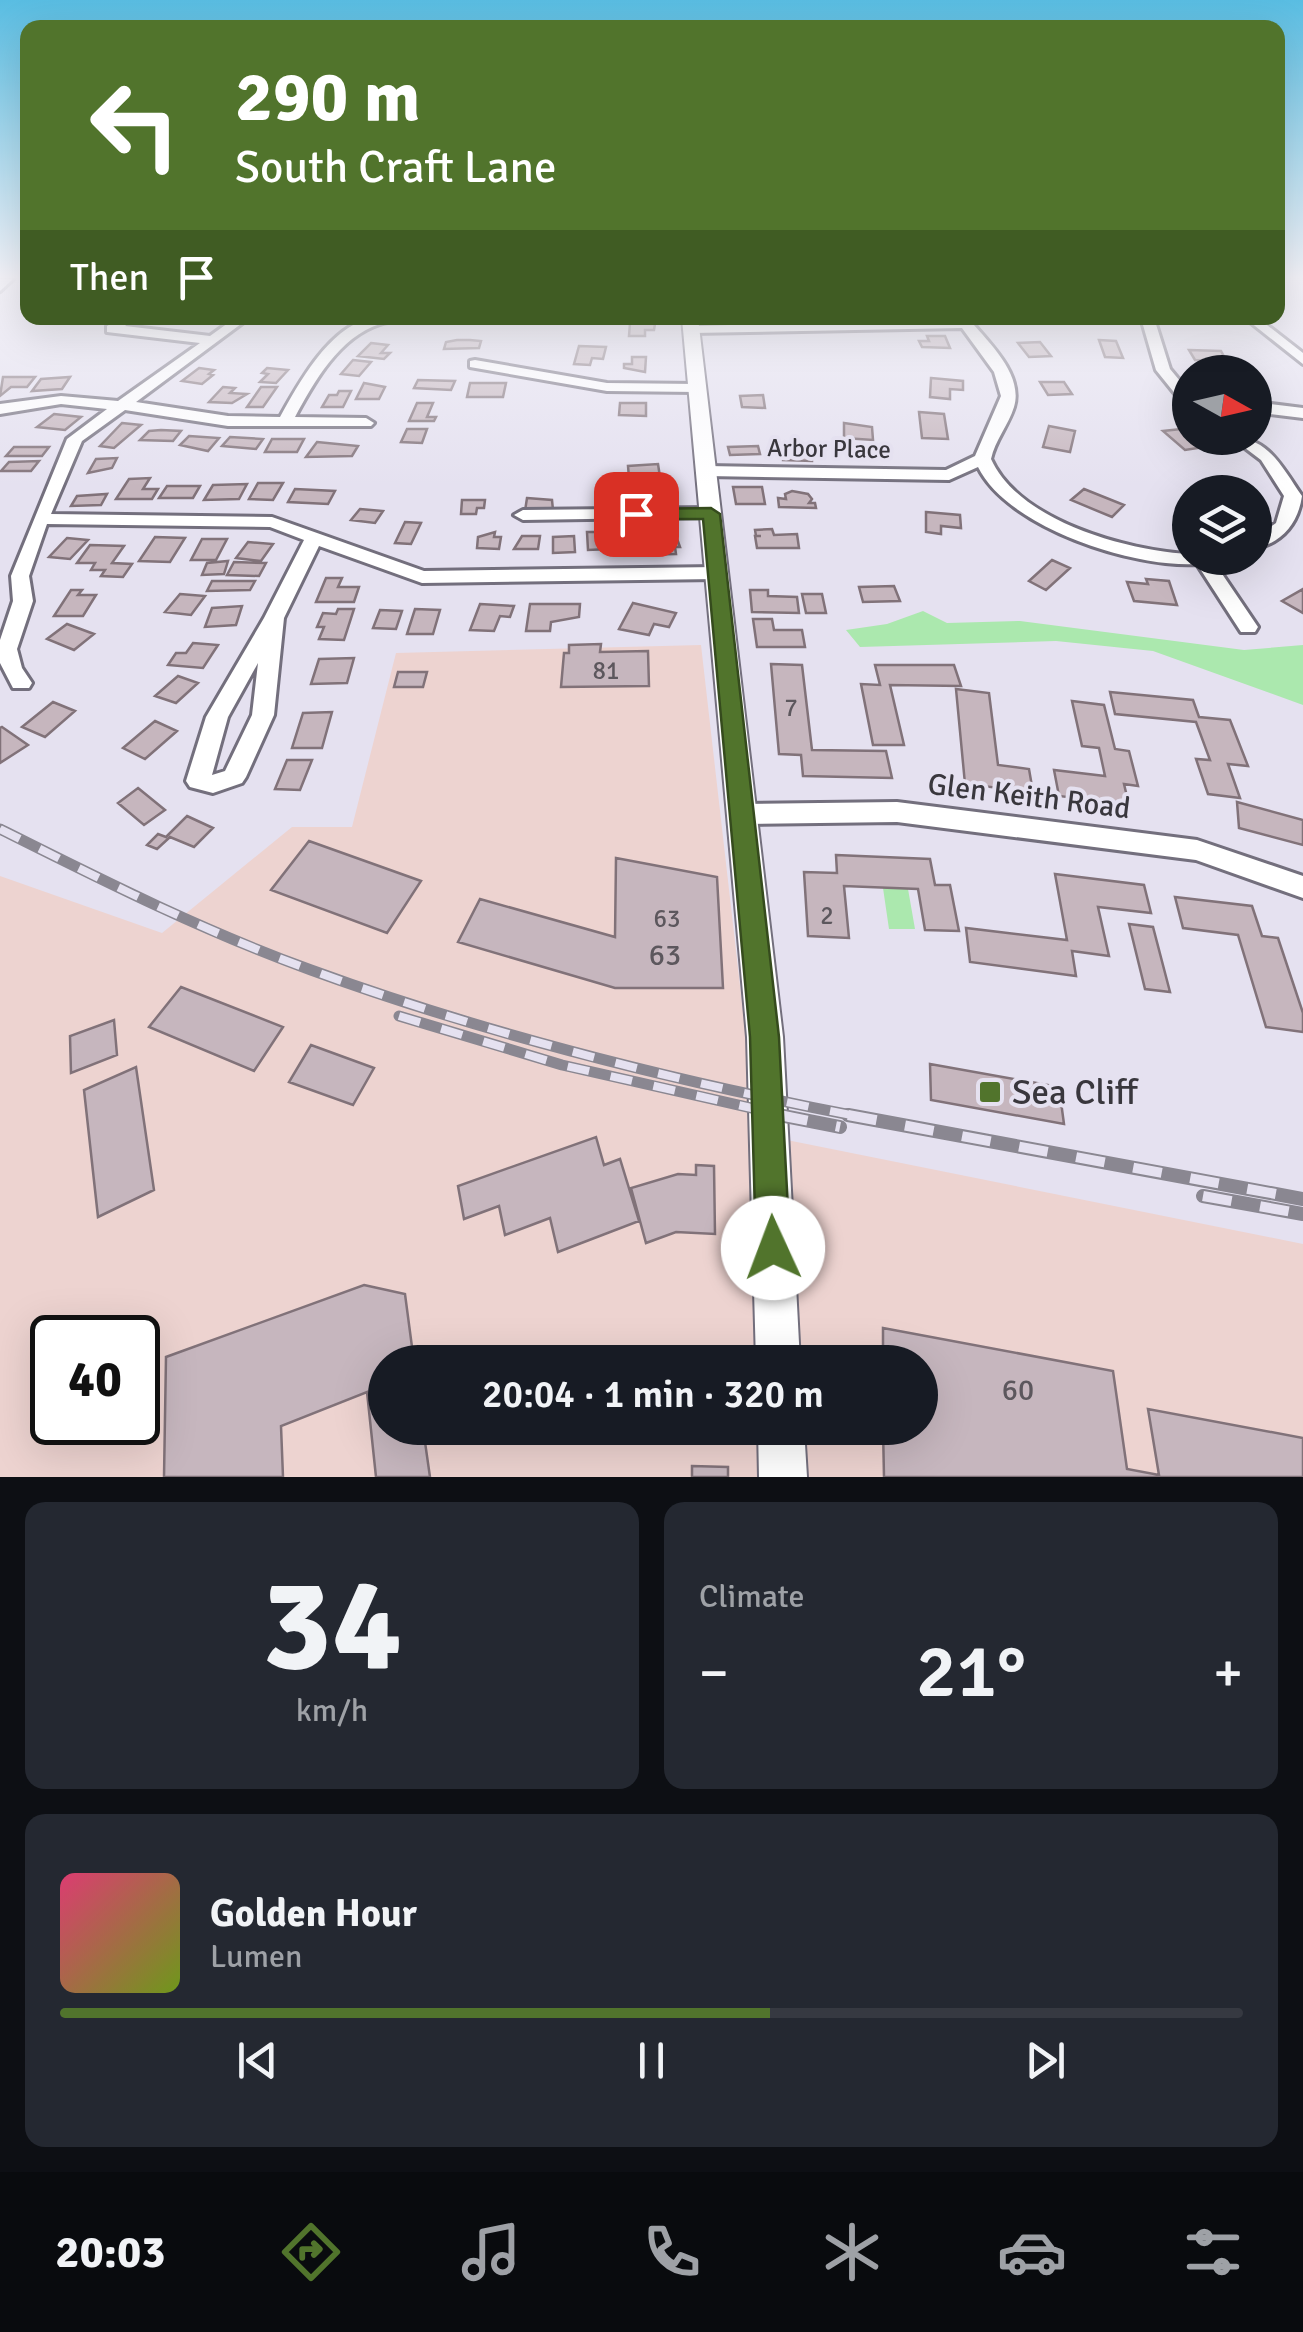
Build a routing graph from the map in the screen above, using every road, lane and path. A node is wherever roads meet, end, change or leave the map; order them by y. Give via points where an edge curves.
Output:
1 (201, 348) edge
2 (340, 348) edge
3 (693, 348) edge
4 (982, 348) edge
5 (1156, 348) edge
6 (475, 364) dead end
7 (1172, 381) edge
8 (697, 388) junction
9 (120, 406) junction
10 (0, 408) edge
11 (1272, 409) edge
12 (1303, 413) edge
13 (285, 422) junction
14 (366, 423) dead end
15 (1264, 455) edge
16 (983, 458) junction
17 (707, 471) junction
18 (949, 476) junction
19 (1000, 489) junction
20 (711, 514) junction
21 (523, 515) dead end
22 (40, 519) junction
23 (1272, 536) edge
24 (314, 538) junction
25 (1172, 555) edge
26 (717, 574) junction
27 (1216, 575) edge
28 (274, 618) junction
29 (1248, 628) dead end
30 (21, 683) dead end
31 (741, 814) junction
32 (1303, 887) edge
33 (777, 1345) edge
34 (782, 1445) edge
35 (783, 1477) edge

1 - 9 street
2 - 13 street via 308,378
3 - 8 street
4 - 16 street via 1009,388
5 - 7 street
6 - 8 street via 607,387
8 - 17 street
9 - 10 street via 61,400
9 - 13 street via 228,422
9 - 22 street via 75,439
11 - 12 street
13 - 14 street
15 - 23 street via 1293,496 1287,522
16 - 18 street, Arbor Place
16 - 19 street
17 - 18 street, Arbor Place
17 - 20 street
18 - 19 street, Arbor Place
19 - 25 street via 1093,540
20 - 21 street
20 - 26 street
22 - 24 street via 243,519
22 - 30 street via 20,576 22,601 7,649
24 - 26 street via 422,577
24 - 28 street
26 - 31 street
27 - 29 street
28 - 28 street via 217,717 198,781 234,777 264,715
31 - 32 street, Glen Keith Road via 897,812 1197,850
31 - 33 street via 765,1037
34 - 35 street

